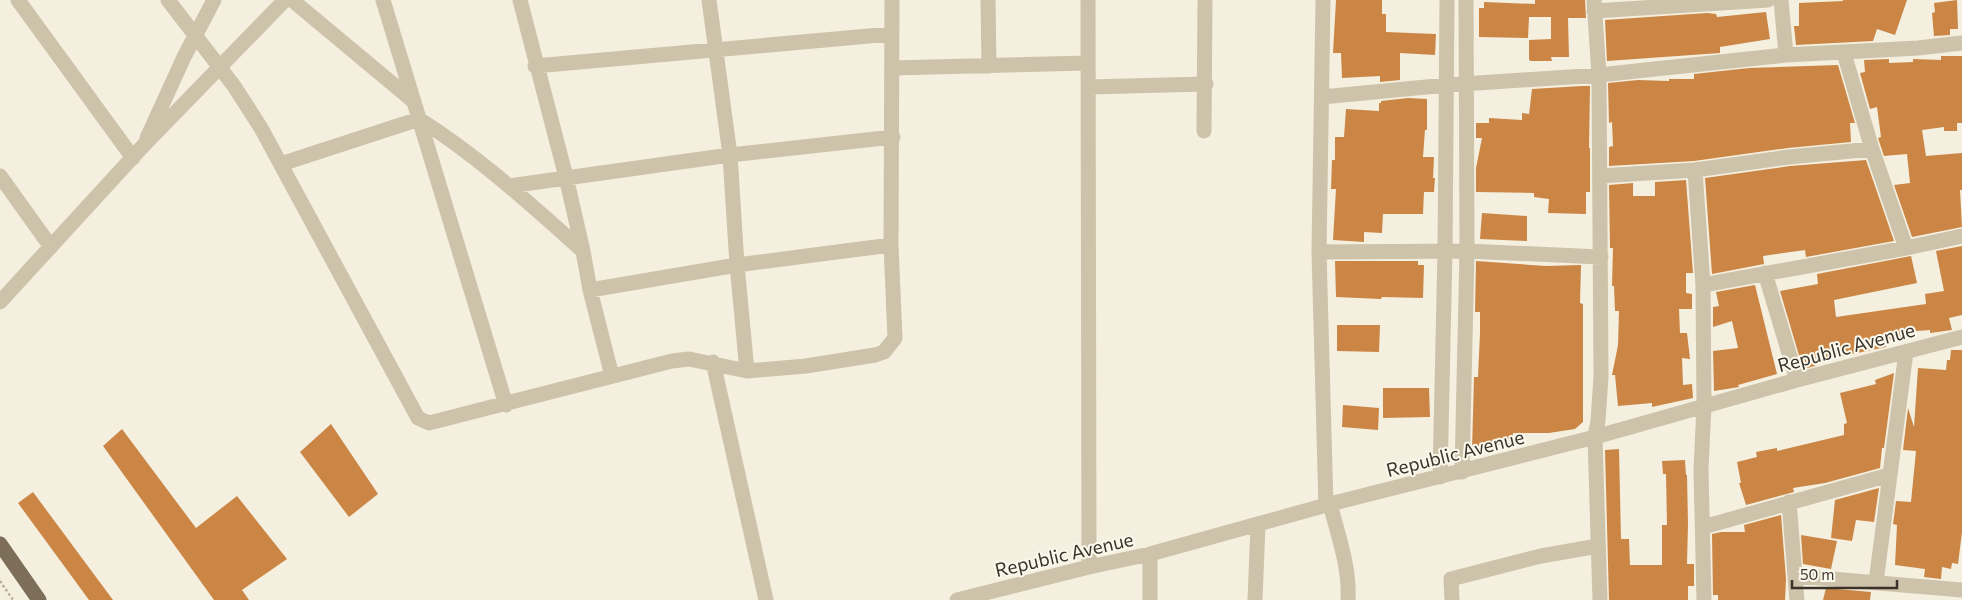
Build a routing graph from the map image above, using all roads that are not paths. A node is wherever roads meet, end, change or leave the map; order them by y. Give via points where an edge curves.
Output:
1 (18, 0) edge
2 (168, 0) edge
3 (214, 0) edge
4 (285, 0) edge
5 (292, 0) edge
6 (383, 0) edge
7 (520, 0) edge
8 (709, 0) edge
9 (892, 0) edge
10 (988, 0) edge
11 (1088, 0) edge
12 (1206, 0) edge
13 (1323, 0) edge
14 (1447, 0) edge
15 (1466, 0) edge
16 (1768, 0) edge
17 (1781, 0) edge
18 (1704, 2) edge
19 (1594, 5) edge
20 (892, 34) junction
21 (195, 36) junction
22 (1962, 43) edge
23 (715, 50) junction
24 (1844, 53) junction
25 (1786, 55) junction
26 (1088, 63) junction
27 (536, 66) junction
28 (989, 66) junction
29 (221, 68) junction
30 (893, 68) junction
31 (1599, 75) junction
32 (1206, 84) junction
33 (1466, 84) junction
34 (1447, 85) junction
35 (1089, 87) junction
36 (1322, 97) junction
37 (412, 100) junction
38 (419, 119) junction
39 (1204, 131) dead end
40 (893, 137) junction
41 (143, 146) junction
42 (1872, 149) junction
43 (730, 155) junction
44 (133, 158) junction
45 (282, 164) junction
46 (1695, 170) junction
47 (0, 176) edge
48 (1600, 176) junction
49 (566, 177) junction
50 (509, 186) junction
51 (1962, 236) edge
52 (891, 246) junction
53 (51, 247) junction
54 (1906, 248) junction
55 (583, 251) junction
56 (1445, 251) junction
57 (1467, 251) junction
58 (1319, 252) junction
59 (1601, 257) junction
60 (737, 265) junction
61 (1765, 273) junction
62 (1703, 285) junction
63 (590, 290) junction
64 (0, 302) edge
65 (1962, 337) edge
66 (1906, 352) junction
67 (713, 362) junction
68 (747, 371) junction
69 (612, 376) junction
70 (1797, 380) junction
71 (506, 405) junction
72 (1704, 406) junction
73 (1595, 437) junction
74 (1462, 472) junction
75 (1889, 475) junction
76 (1440, 477) junction
77 (1789, 502) junction
78 (1328, 505) junction
79 (1258, 525) junction
80 (1702, 527) junction
81 (0, 544) edge
82 (1598, 546) junction
83 (1150, 554) junction
84 (1089, 567) junction
85 (1796, 576) junction
86 (1876, 582) junction
87 (1962, 590) edge
88 (39, 600) edge
89 (766, 600) edge
90 (957, 600) edge
91 (1150, 600) edge
92 (1255, 600) edge
93 (1348, 600) edge
94 (1452, 600) edge
95 (1600, 600) edge
96 (1704, 600) edge
97 (1797, 600) edge

1 - 44 street
2 - 21 street
3 - 21 street
4 - 29 street
5 - 37 street
6 - 37 street
7 - 27 street
8 - 23 street
9 - 20 street
10 - 28 street
11 - 26 street
12 - 32 street
13 - 36 street
14 - 34 street
15 - 33 street
16 - 18 street
17 - 25 street
18 - 19 street
19 - 31 street
20 - 23 street
20 - 30 street
21 - 29 street
21 - 41 street
22 - 24 street
23 - 27 street
23 - 43 street
24 - 25 street
24 - 42 street
25 - 31 street
26 - 28 street
26 - 35 street
27 - 49 street
28 - 30 street
29 - 41 street
29 - 45 street via 245,101
30 - 40 street
31 - 33 street
31 - 48 street
32 - 35 street
32 - 39 street
33 - 34 street
33 - 57 street
34 - 36 street
34 - 56 street
35 - 84 street
36 - 58 street
37 - 38 street
38 - 45 street
38 - 50 street
38 - 71 street
40 - 43 street
40 - 52 street
41 - 44 street
42 - 46 street
42 - 54 street
43 - 49 street
43 - 60 street
44 - 53 street
45 - 71 street via 418,418 433,423
46 - 48 street
46 - 62 street
47 - 53 street
48 - 59 street
49 - 50 street
49 - 55 street
50 - 55 street
51 - 54 street
52 - 60 street
52 - 68 street via 895,338 884,352 806,366
53 - 64 street
54 - 61 street
55 - 63 street
56 - 57 street
56 - 58 street
56 - 76 street
57 - 59 street
57 - 74 street
58 - 78 street
59 - 73 street via 1600,400
60 - 63 street
60 - 68 street
61 - 62 street
61 - 70 street
62 - 72 street
63 - 69 street
65 - 66 street, Republic Avenue
66 - 70 street, Republic Avenue
66 - 75 street
67 - 68 street
67 - 69 street via 689,358
67 - 89 street
69 - 71 street
70 - 72 street, Republic Avenue
72 - 73 street, Republic Avenue
72 - 80 street
73 - 74 street, Republic Avenue
73 - 82 street
74 - 76 street, Republic Avenue
75 - 77 street
75 - 86 street
76 - 78 street, Republic Avenue
77 - 80 street
77 - 85 street
78 - 79 street, Republic Avenue
78 - 93 street via 1344,559
79 - 83 street, Republic Avenue
79 - 92 street
80 - 96 street
81 - 88 main road
82 - 94 street via 1541,556 1451,579
82 - 95 street
83 - 84 street, Republic Avenue
83 - 91 street
84 - 90 street, Republic Avenue
85 - 86 street
85 - 97 street
86 - 87 street

